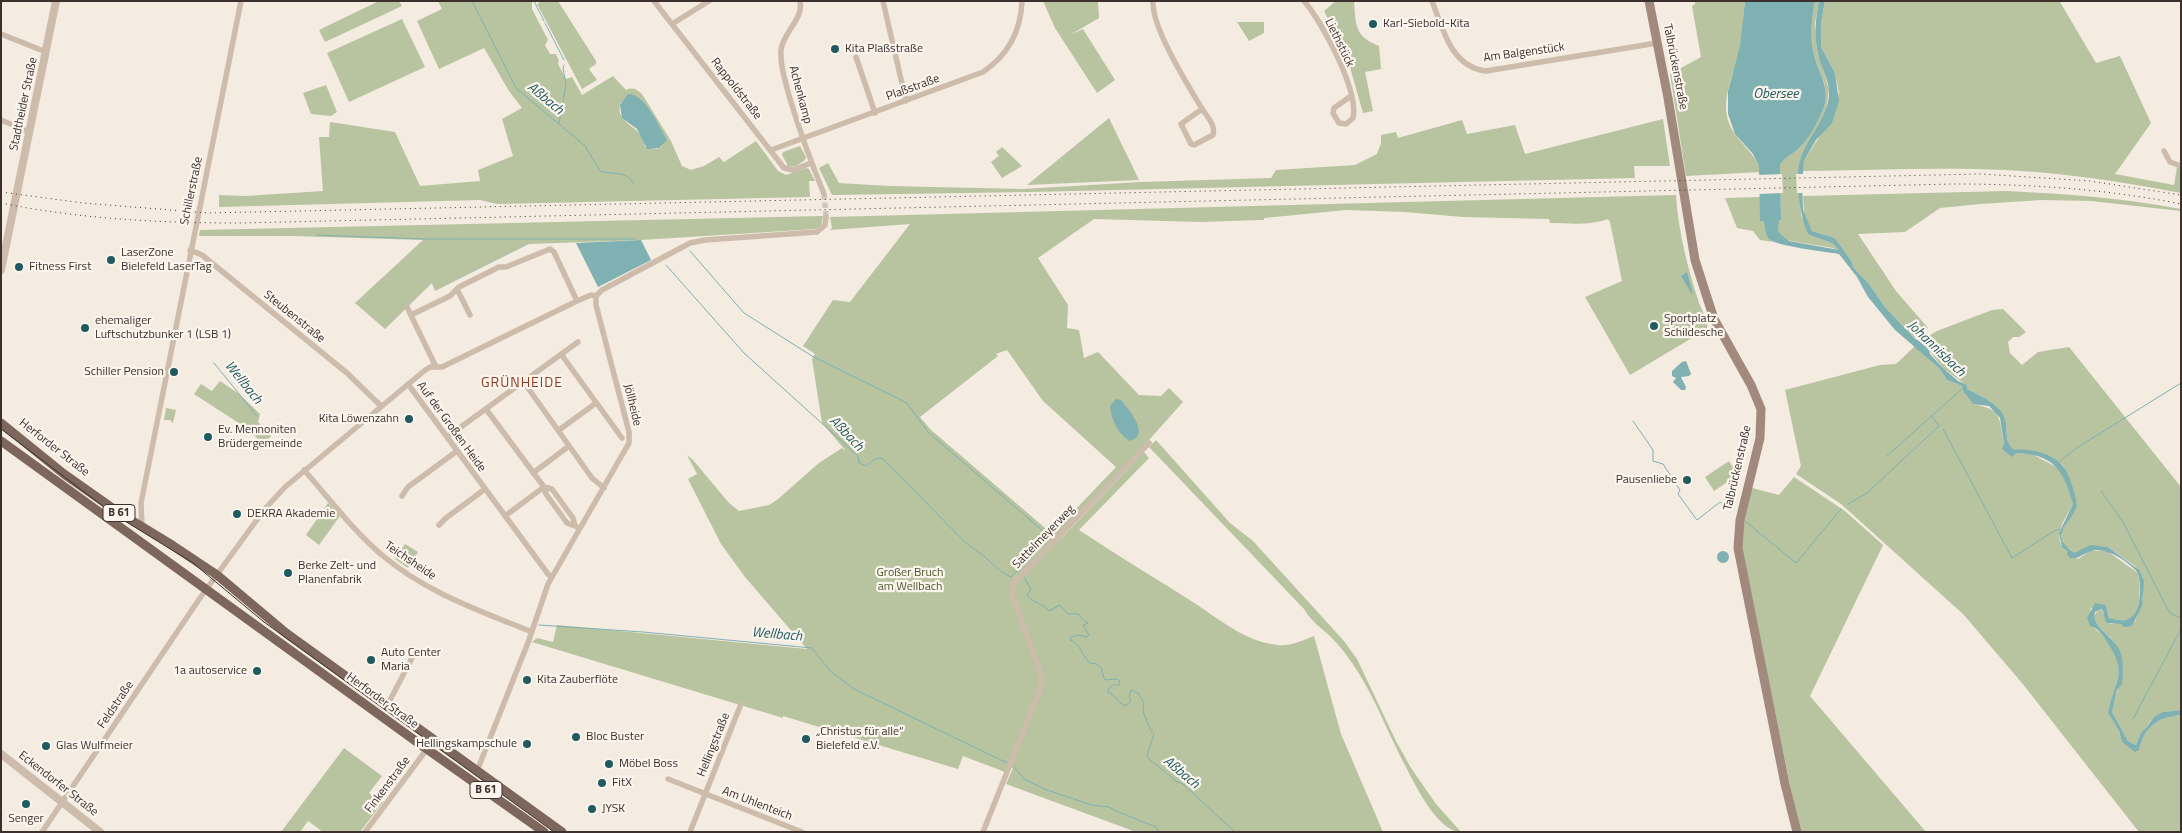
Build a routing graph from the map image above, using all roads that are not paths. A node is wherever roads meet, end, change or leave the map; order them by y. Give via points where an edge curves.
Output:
1 (56, 1) edge
2 (241, 1) edge
3 (654, 1) edge
4 (709, 1) edge
5 (800, 1) edge
6 (883, 1) edge
7 (1022, 1) edge
8 (1153, 1) edge
9 (1304, 1) edge
10 (1432, 1) edge
11 (1649, 1) edge
12 (672, 24) junction
13 (1, 34) edge
14 (1657, 43) junction
15 (46, 52) junction
16 (856, 57) dead end
17 (1350, 96) junction
18 (906, 101) junction
19 (1202, 109) junction
20 (874, 112) junction
21 (1, 120) edge
22 (29, 132) junction
23 (802, 139) junction
24 (771, 150) junction
25 (2164, 151) dead end
26 (811, 163) junction
27 (2181, 166) edge
28 (824, 194) tunnel mouth
29 (826, 217) dead end
30 (190, 250) junction
31 (1, 270) edge
32 (457, 289) junction
33 (596, 296) junction
34 (577, 301) junction
35 (407, 306) dead end
36 (411, 315) junction
37 (470, 315) dead end
38 (578, 342) dead end
39 (561, 354) junction
40 (436, 367) junction
41 (523, 382) junction
42 (408, 384) junction
43 (596, 403) junction
44 (380, 406) junction
45 (486, 409) junction
46 (1, 423) edge
47 (559, 430) junction
48 (447, 437) junction
49 (622, 438) dead end
50 (1, 441) edge
51 (1149, 443) dead end
52 (569, 446) junction
53 (457, 451) junction
54 (304, 470) junction
55 (533, 473) junction
56 (544, 487) junction
57 (604, 488) junction
58 (485, 489) junction
59 (402, 496) dead end
60 (141, 503) junction
61 (505, 516) junction
62 (130, 520) junction
63 (439, 525) dead end
64 (142, 526) junction
65 (578, 527) junction
66 (217, 575) junction
67 (552, 577) junction
68 (207, 589) junction
69 (532, 632) junction
70 (414, 654) dead end
71 (741, 704) dead end
72 (387, 706) junction
73 (427, 735) junction
74 (427, 749) junction
75 (1, 754) edge
76 (477, 771) junction
77 (668, 780) dead end
78 (705, 794) junction
79 (62, 802) junction
80 (42, 832) edge
81 (100, 832) edge
82 (365, 832) edge
83 (544, 832) edge
84 (562, 832) edge
85 (690, 832) edge
86 (802, 832) edge
87 (982, 832) edge
88 (1797, 832) edge

1 - 15 street, Stadtheider Straße
2 - 30 street, Schillerstraße
3 - 12 street, Rappoldstraße
4 - 12 street
5 - 23 street, Achenkamp via 799,14 781,48 781,62
6 - 18 street
7 - 18 street, Plaßstraße via 1020,22 1012,42 990,67
8 - 19 street via 1156,22
9 - 17 street, Liethstück via 1330,42
10 - 14 street, Am Balgenstück via 1455,53 1461,61 1480,70
11 - 14 main road, Talbrückenstraße
12 - 24 street, Rappoldstraße
13 - 15 street
14 - 88 main road, Talbrückenstraße via 1702,286 1714,320 1761,409 1760,438 1740,520 1738,548 1784,784
15 - 22 street, Stadtheider Straße
16 - 20 street
17 - 17 street, Liethstück via 1353,118 1346,124 1339,123 1333,113 1334,108
18 - 20 street, Plaßstraße
19 - 19 street via 1214,127 1213,135 1190,144 1181,124
20 - 23 street, Plaßstraße
21 - 22 street
22 - 31 street, Stadtheider Straße
23 - 24 street, Plaßstraße
23 - 26 street
24 - 26 street, Rappoldstraße via 788,170
25 - 27 street via 2170,162
26 - 28 street
29 - 33 street via 825,225 817,232 690,243
30 - 44 street, Steubenstraße via 202,255 333,361
30 - 60 street, Schillerstraße
32 - 34 street via 499,267 550,249
32 - 36 street via 450,296
32 - 37 street
33 - 34 street
33 - 57 street, Jöllheide via 630,439
34 - 40 street via 442,367
35 - 36 street
36 - 40 street
38 - 39 street
39 - 41 street
39 - 43 street
40 - 42 street via 424,371
41 - 45 street
41 - 47 street
42 - 44 street, Auf der Großen Heide
42 - 48 street, Auf der Großen Heide
43 - 47 street
43 - 49 street
44 - 54 street, Auf der Großen Heide
45 - 48 street
45 - 55 street
46 - 62 main road, Herforder Straße / B 61 via 64,474
47 - 52 street
48 - 53 street, Auf der Großen Heide
50 - 68 main road, Herforder Straße / B 61
51 - 87 street, Sattelmeyerweg via 1014,584 1012,595 1041,674 1041,687
52 - 55 street
52 - 57 street via 598,485
53 - 58 street, Auf der Großen Heide
53 - 59 street via 408,487
54 - 66 street, Auf der Großen Heide via 264,510
54 - 69 street, Teichsheide via 392,564 451,600
55 - 56 street
56 - 61 street
56 - 65 street via 567,523
57 - 65 street, Jöllheide
58 - 61 street, Auf der Großen Heide
58 - 63 street
60 - 62 street, Schillerstraße
60 - 64 street, Schillerstraße
61 - 67 street, Auf der Großen Heide
62 - 64 main road, Herforder Straße / B 61
64 - 66 main road, Herforder Straße / B 61
65 - 67 street, Jöllheide
66 - 68 street
66 - 72 main road, Herforder Straße / B 61 via 286,633
67 - 69 street, Jöllheide
68 - 74 main road, Herforder Straße / B 61
68 - 79 street, Feldstraße
69 - 76 street, Jöllheide
70 - 72 street, Herforder Straße
71 - 78 street, Hellingstraße
72 - 73 main road, Herforder Straße / B 61
73 - 74 main road via 430,742
73 - 76 main road, Herforder Straße / B 61
74 - 82 street, Finkenstraße
74 - 83 main road, Herforder Straße / B 61
75 - 79 street, Eckendorfer Straße
76 - 84 main road, Herforder Straße / B 61
77 - 78 street, Hellingstraße
78 - 85 street, Hellingstraße
78 - 86 street, Am Uhlenteich
79 - 80 street, Feldstraße
79 - 81 street, Eckendorfer Straße

